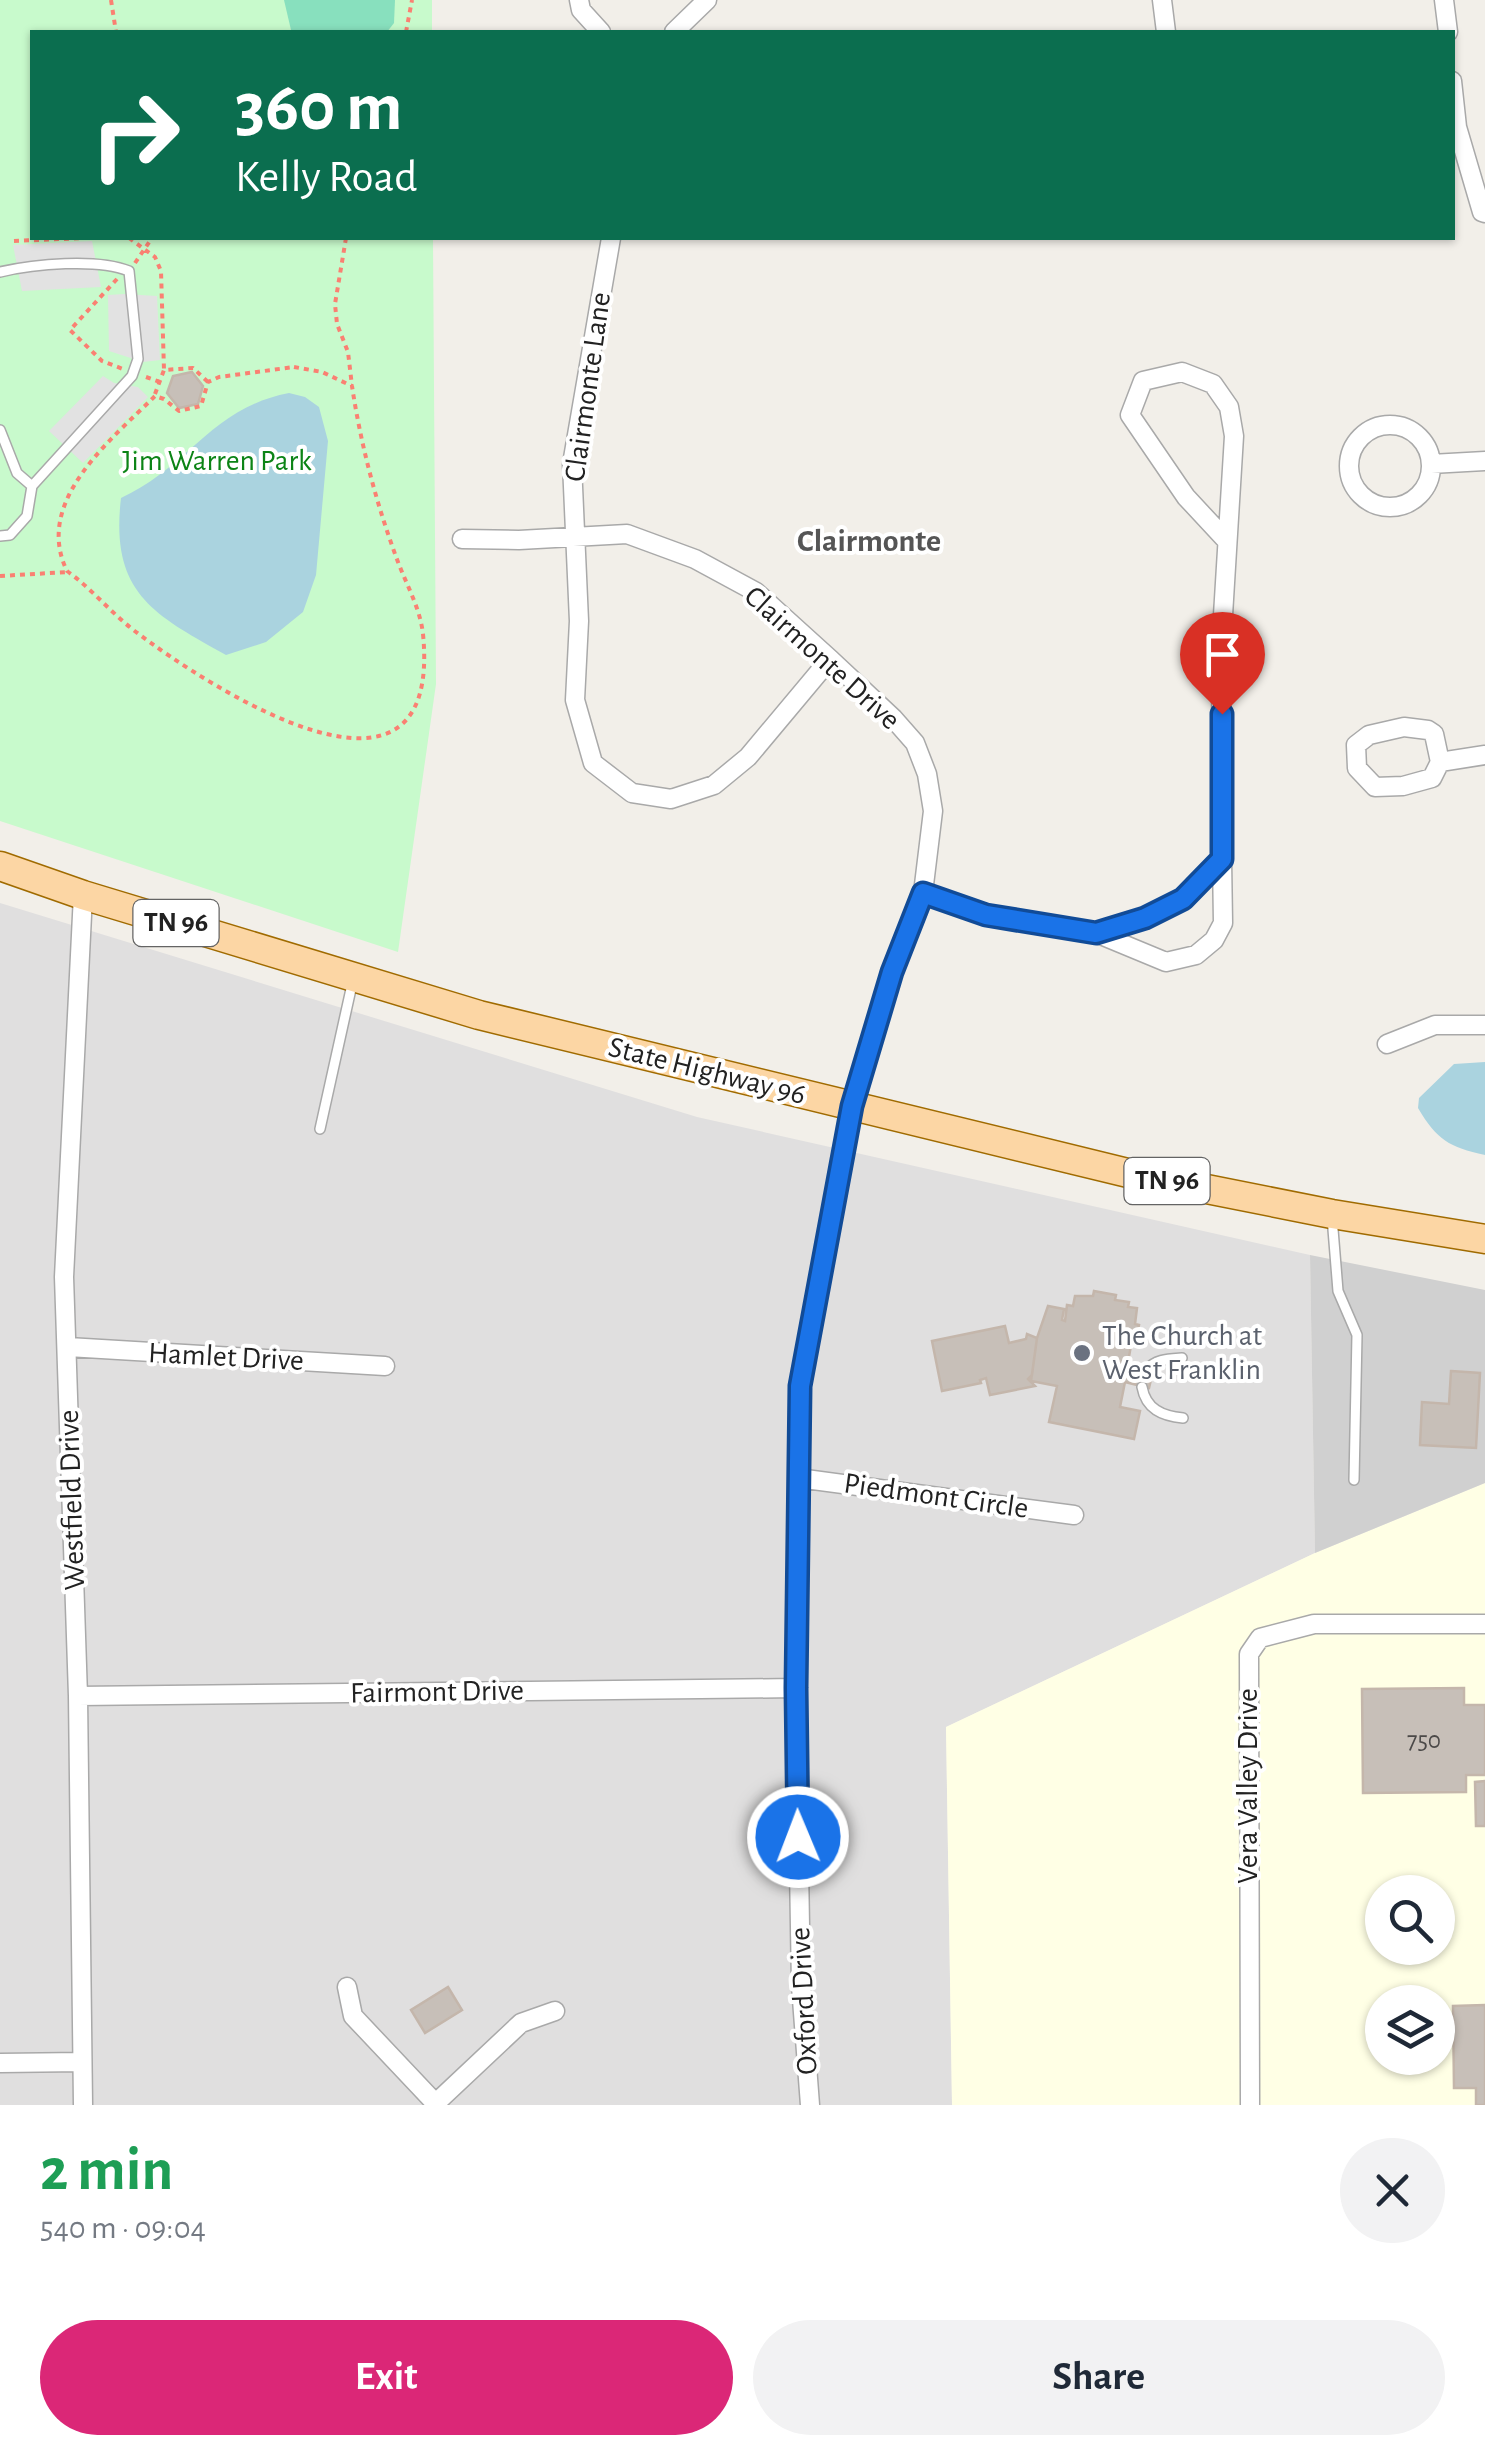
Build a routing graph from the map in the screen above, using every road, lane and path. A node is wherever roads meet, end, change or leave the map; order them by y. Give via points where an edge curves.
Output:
1 (111, 0) edge
2 (412, 0) edge
3 (579, 0) edge
4 (706, 0) edge
5 (1162, 0) edge
6 (1444, 0) edge
7 (116, 30) edge
8 (406, 30) edge
9 (598, 30) edge
10 (676, 30) edge
11 (1168, 30) edge
12 (1448, 30) edge
13 (1455, 109) edge
14 (1485, 213) edge
15 (38, 240) edge
16 (133, 240) edge
17 (150, 240) edge
18 (346, 240) edge
19 (611, 240) edge
20 (14, 241) dead end
21 (146, 246) junction
22 (129, 271) junction
23 (0, 272) edge
24 (164, 370) junction
25 (133, 372) junction
26 (160, 382) junction
27 (208, 382) junction
28 (352, 386) junction
29 (155, 396) junction
30 (0, 430) edge
31 (1485, 461) edge
32 (1431, 464) junction
33 (32, 486) junction
34 (0, 536) edge
35 (574, 538) junction
36 (462, 539) dead end
37 (1227, 540) junction
38 (68, 572) junction
39 (0, 576) edge
40 (830, 659) junction
41 (1485, 755) edge
42 (1440, 762) junction
43 (1222, 859) junction
44 (0, 866) edge
45 (923, 893) junction
46 (83, 895) junction
47 (1096, 933) junction
48 (353, 977) junction
49 (1485, 1025) edge
50 (1387, 1044) dead end
51 (852, 1106) junction
52 (320, 1129) dead end
53 (1332, 1214) junction
54 (1485, 1240) edge
55 (68, 1348) junction
56 (1182, 1358) dead end
57 (385, 1366) dead end
58 (1146, 1370) dead end
59 (1142, 1387) dead end
60 (1183, 1418) dead end
61 (798, 1478) junction
62 (1354, 1480) dead end
63 (1074, 1515) dead end
64 (1485, 1624) edge
65 (796, 1688) junction
66 (78, 1696) junction
67 (347, 1987) dead end
68 (555, 2011) dead end
69 (82, 2062) junction
70 (0, 2063) edge
71 (437, 2104) edge
72 (84, 2105) edge
73 (810, 2105) edge
74 (1250, 2105) edge

1 - 7 path
2 - 8 path
3 - 9 street
4 - 10 street
5 - 11 street
6 - 12 street
13 - 14 street
15 - 20 path
16 - 21 path
17 - 21 path
18 - 28 path via 335,304
19 - 35 street, Clairmonte Lane via 572,464
21 - 22 path
21 - 24 path via 161,271
22 - 23 lane via 113,264
22 - 25 lane via 138,359
22 - 25 path via 70,330 102,361
24 - 26 path
24 - 27 path via 193,368
25 - 26 path
25 - 33 lane
26 - 29 path
27 - 28 path via 294,366
27 - 29 path via 201,406 179,411
28 - 38 path via 375,488 422,629 422,689 410,717 391,734 372,740 333,736 254,706 132,629
29 - 38 path via 77,478 68,496 60,545
30 - 33 lane via 17,473
31 - 32 street
32 - 32 street via 1413,500 1386,506 1361,494 1349,469 1355,444 1388,425 1412,431
33 - 34 lane via 27,516 10,536
35 - 36 street, Clairmonte Drive
35 - 40 street, Clairmonte Drive via 627,534 695,559 756,592
35 - 40 street, Clairmonte Lane via 575,700 593,762 632,793 670,799 714,785 748,757
37 - 37 street via 1234,436 1229,407 1212,384 1182,372 1143,381 1130,415 1186,497
37 - 43 street via 1220,648
38 - 39 path
40 - 45 street, Clairmonte Drive via 915,743 933,811
41 - 42 street
42 - 42 street via 1432,778 1374,787 1357,768 1356,745 1404,727 1428,730
43 - 47 street via 1183,899
43 - 47 street via 1224,923 1196,955 1166,962
44 - 46 main road, State Highway 96 / TN 96
45 - 47 street via 986,915
45 - 51 street, Oxford Drive
46 - 48 main road, State Highway 96 / TN 96
46 - 55 street, Westfield Drive via 64,1277
48 - 51 main road, State Highway 96 / TN 96 via 479,1015
48 - 52 lane
49 - 50 street via 1435,1026
51 - 53 main road, State Highway 96 / TN 96 via 1136,1176
51 - 61 street, Oxford Drive via 800,1386
53 - 54 main road, State Highway 96 / TN 96
53 - 62 lane via 1338,1291 1357,1335
55 - 57 street, Hamlet Drive
55 - 66 street, Westfield Drive
56 - 58 lane
59 - 60 lane via 1154,1410
61 - 63 street, Piedmont Circle
61 - 65 street, Oxford Drive
64 - 74 street, Vera Valley Drive via 1314,1624 1260,1638 1249,1654
65 - 66 street, Fairmont Drive
65 - 73 street, Oxford Drive via 801,1986
66 - 69 street, Westfield Drive
67 - 71 street via 353,2016
68 - 71 street via 521,2022
69 - 70 street
69 - 72 street, Westfield Drive

